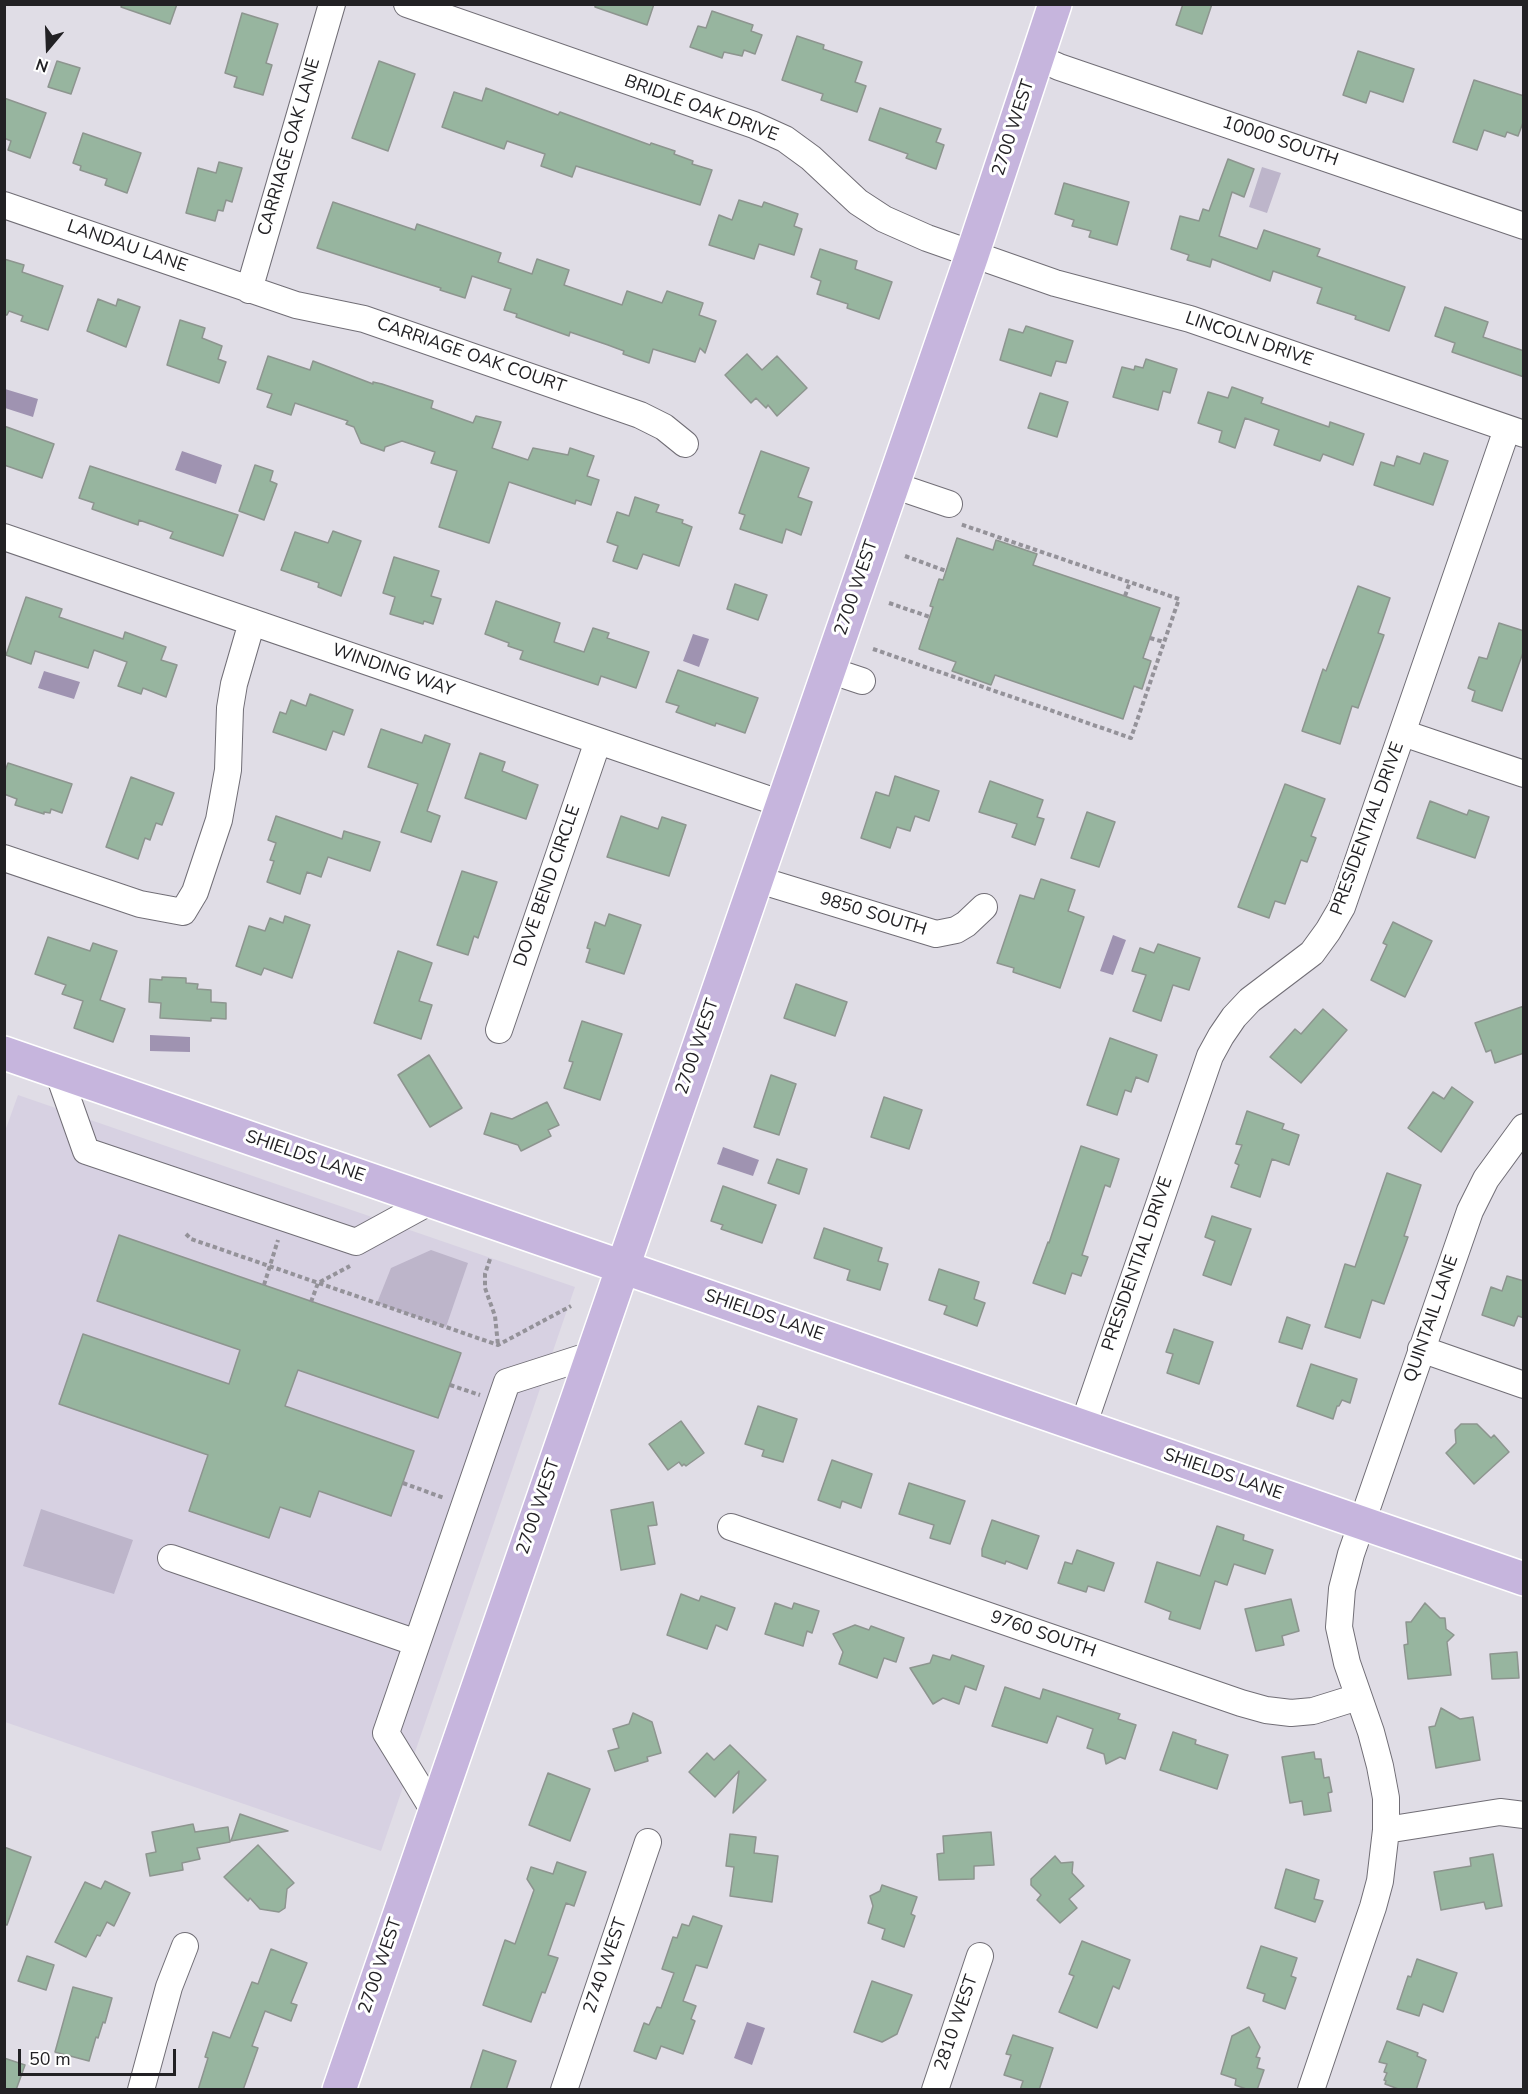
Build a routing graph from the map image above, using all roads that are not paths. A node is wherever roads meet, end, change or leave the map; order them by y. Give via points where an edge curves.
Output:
1 (332, 4) edge
2 (407, 4) edge
3 (1054, 4) edge
4 (1037, 57) junction
5 (4, 205) edge
6 (1524, 226) edge
7 (972, 255) junction
8 (249, 290) junction
9 (1516, 431) edge
10 (685, 444) dead end
11 (893, 485) junction
12 (951, 513) road end
13 (4, 537) edge
14 (252, 622) junction
15 (829, 670) junction
16 (862, 681) dead end
17 (1403, 733) junction
18 (598, 741) junction
19 (1524, 774) edge
20 (782, 804) junction
21 (4, 858) edge
22 (756, 879) junction
23 (984, 907) dead end
24 (499, 1030) dead end
25 (4, 1053) edge
26 (58, 1072) junction
27 (1524, 1126) edge
28 (431, 1201) junction
29 (622, 1267) junction
30 (1421, 1349) junction
31 (591, 1354) junction
32 (1524, 1385) edge
33 (1083, 1426) junction
34 (1361, 1523) junction
35 (731, 1527) dead end
36 (171, 1558) dead end
37 (1524, 1579) edge
38 (417, 1643) junction
39 (1358, 1697) junction
40 (434, 1811) junction
41 (1524, 1815) edge
42 (1386, 1830) junction
43 (648, 1842) dead end
44 (185, 1946) dead end
45 (980, 1956) dead end
46 (141, 2090) edge
47 (339, 2090) edge
48 (564, 2090) edge
49 (935, 2090) edge
50 (1311, 2090) edge

1 - 8 street, CARRIAGE OAK LANE
2 - 7 street, BRIDLE OAK DRIVE via 754,125 785,139 858,202 884,219
3 - 4 main road, 2700 WEST
4 - 6 street, 10000 SOUTH
4 - 7 main road, 2700 WEST
5 - 8 street, LANDAU LANE
7 - 9 street, LINCOLN DRIVE via 1065,286 1190,319
7 - 11 main road, 2700 WEST
8 - 10 street, CARRIAGE OAK COURT via 296,305 364,319 640,415
9 - 17 street, PRESIDENTIAL DRIVE
11 - 12 street
11 - 15 main road, 2700 WEST
13 - 14 street, WINDING WAY
14 - 18 street, WINDING WAY
14 - 21 street via 234,684 228,770 220,812 195,892 183,912 140,904
15 - 16 street
15 - 20 main road, 2700 WEST
17 - 19 street
17 - 33 street, PRESIDENTIAL DRIVE via 1342,908 1312,953 1234,1017 1210,1056
18 - 20 street, WINDING WAY
18 - 24 street, DOVE BEND CIRCLE
20 - 22 main road, 2700 WEST
22 - 23 street, 9850 SOUTH via 936,934 956,930
22 - 29 main road, 2700 WEST
25 - 26 main road, SHIELDS LANE
26 - 28 main road, SHIELDS LANE
26 - 28 street via 86,1151 356,1242
27 - 30 street, QUINTAIL LANE via 1477,1194
28 - 29 main road, SHIELDS LANE
29 - 31 main road, 2700 WEST
29 - 33 main road, SHIELDS LANE
30 - 32 street
30 - 34 street, QUINTAIL LANE
31 - 38 street via 507,1382
31 - 40 main road, 2700 WEST
33 - 34 main road, SHIELDS LANE
34 - 37 main road, SHIELDS LANE
34 - 39 street, QUINTAIL LANE via 1342,1589 1339,1627
35 - 39 street, 9760 SOUTH via 1266,1710 1313,1711
36 - 38 street
38 - 40 street via 386,1733
39 - 42 street, QUINTAIL LANE via 1380,1766
40 - 47 main road, 2700 WEST
41 - 42 street via 1500,1812
42 - 50 street, QUINTAIL LANE via 1374,1907
43 - 48 street, 2740 WEST
44 - 46 street
45 - 49 street, 2810 WEST

